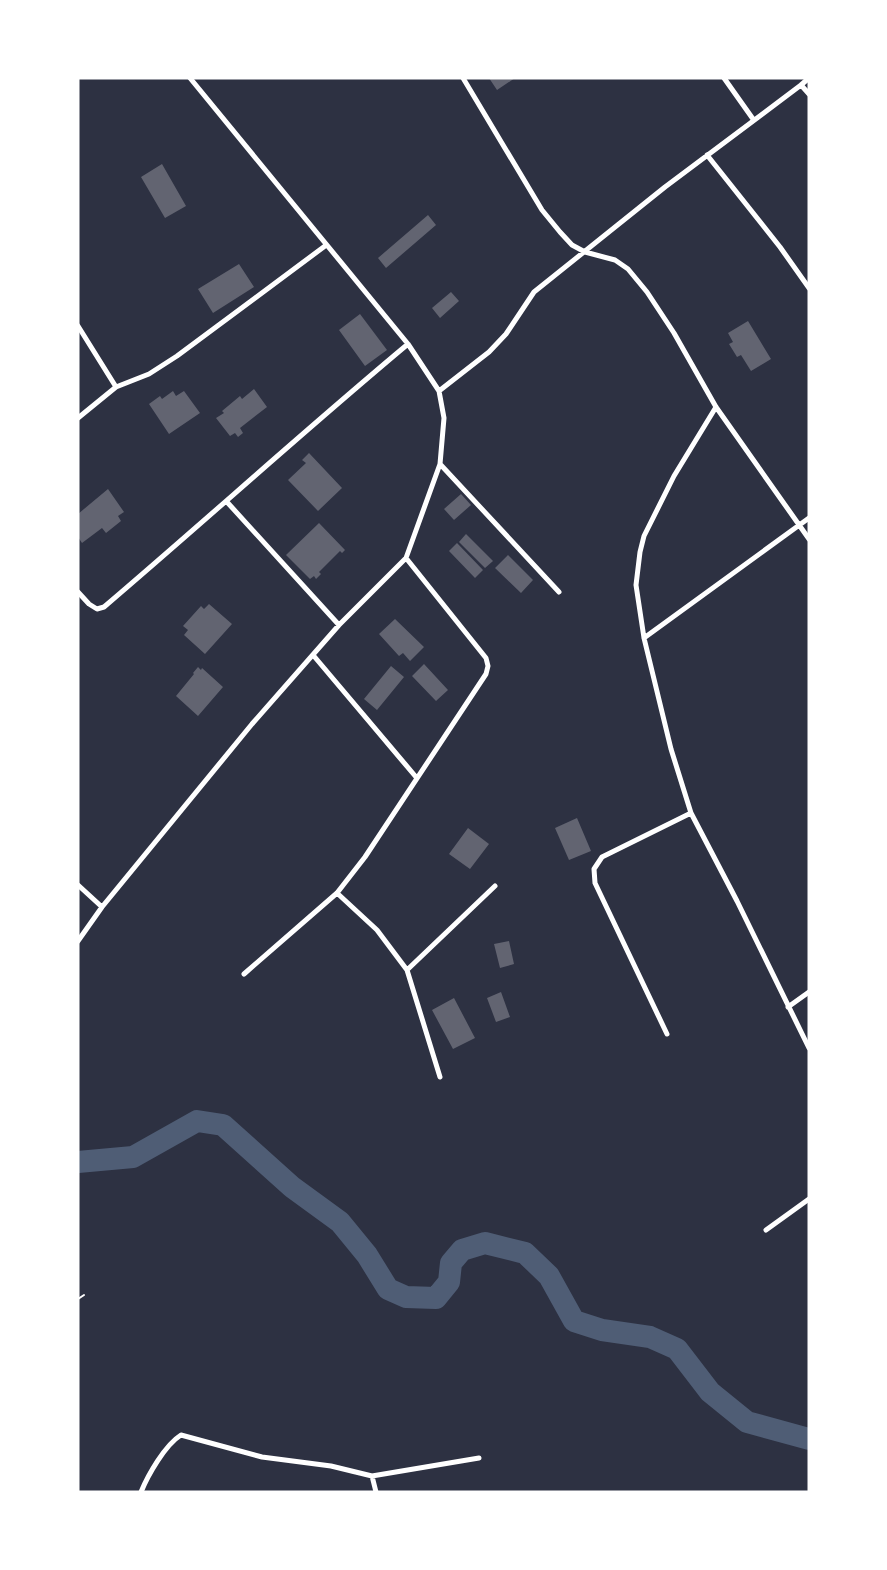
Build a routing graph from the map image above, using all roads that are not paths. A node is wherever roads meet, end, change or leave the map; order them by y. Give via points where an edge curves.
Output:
1 (190, 78) edge
2 (465, 78) edge
3 (724, 78) edge
4 (809, 78) edge
5 (801, 85) junction
6 (809, 94) edge
7 (753, 119) junction
8 (707, 155) junction
9 (325, 246) junction
10 (585, 252) junction
11 (809, 288) edge
12 (78, 326) edge
13 (408, 344) junction
14 (116, 387) junction
15 (439, 391) junction
16 (716, 407) junction
17 (78, 418) edge
18 (440, 464) junction
19 (227, 502) junction
20 (809, 518) edge
21 (800, 525) junction
22 (809, 539) edge
23 (406, 558) junction
24 (78, 592) edge
25 (559, 592) dead end
26 (339, 625) junction
27 (644, 638) junction
28 (313, 655) junction
29 (416, 777) junction
30 (691, 813) junction
31 (78, 885) edge
32 (495, 886) dead end
33 (338, 893) junction
34 (102, 907) junction
35 (78, 941) edge
36 (407, 970) junction
37 (244, 974) dead end
38 (809, 992) edge
39 (788, 1007) junction
40 (666, 1034) dead end
41 (809, 1048) edge
42 (440, 1077) dead end
43 (809, 1199) edge
44 (766, 1230) dead end
45 (84, 1295) dead end
46 (78, 1299) edge
47 (479, 1458) dead end
48 (372, 1476) junction
49 (141, 1492) edge
50 (376, 1492) edge

1 - 9 street
2 - 10 street via 542,210 572,245
3 - 7 street
4 - 5 street
5 - 6 street
5 - 7 street
7 - 8 street
8 - 10 street
8 - 11 street
9 - 13 street
9 - 14 street via 177,356
10 - 15 street via 534,292 489,352
10 - 16 street via 615,260 628,269 674,333
12 - 14 street
13 - 15 street
13 - 19 street
14 - 17 street
15 - 18 street via 444,418
16 - 21 street
16 - 27 street via 674,476 644,536 636,585
18 - 23 street
18 - 25 street
19 - 24 street via 105,607 98,609 89,604
19 - 26 street
20 - 21 street
21 - 22 street
21 - 27 street
23 - 26 street
23 - 29 street via 486,658 488,666
26 - 28 street
27 - 30 street
28 - 29 street
28 - 34 street
29 - 33 street
30 - 39 street
30 - 40 street via 602,857 594,869 596,883
31 - 34 street
32 - 36 street
33 - 36 street via 377,930
33 - 37 street
34 - 35 street
36 - 42 street
38 - 39 street
39 - 41 street
43 - 44 street
45 - 46 lane
47 - 48 street
48 - 49 street via 262,1457 181,1435 153,1468
48 - 50 street

